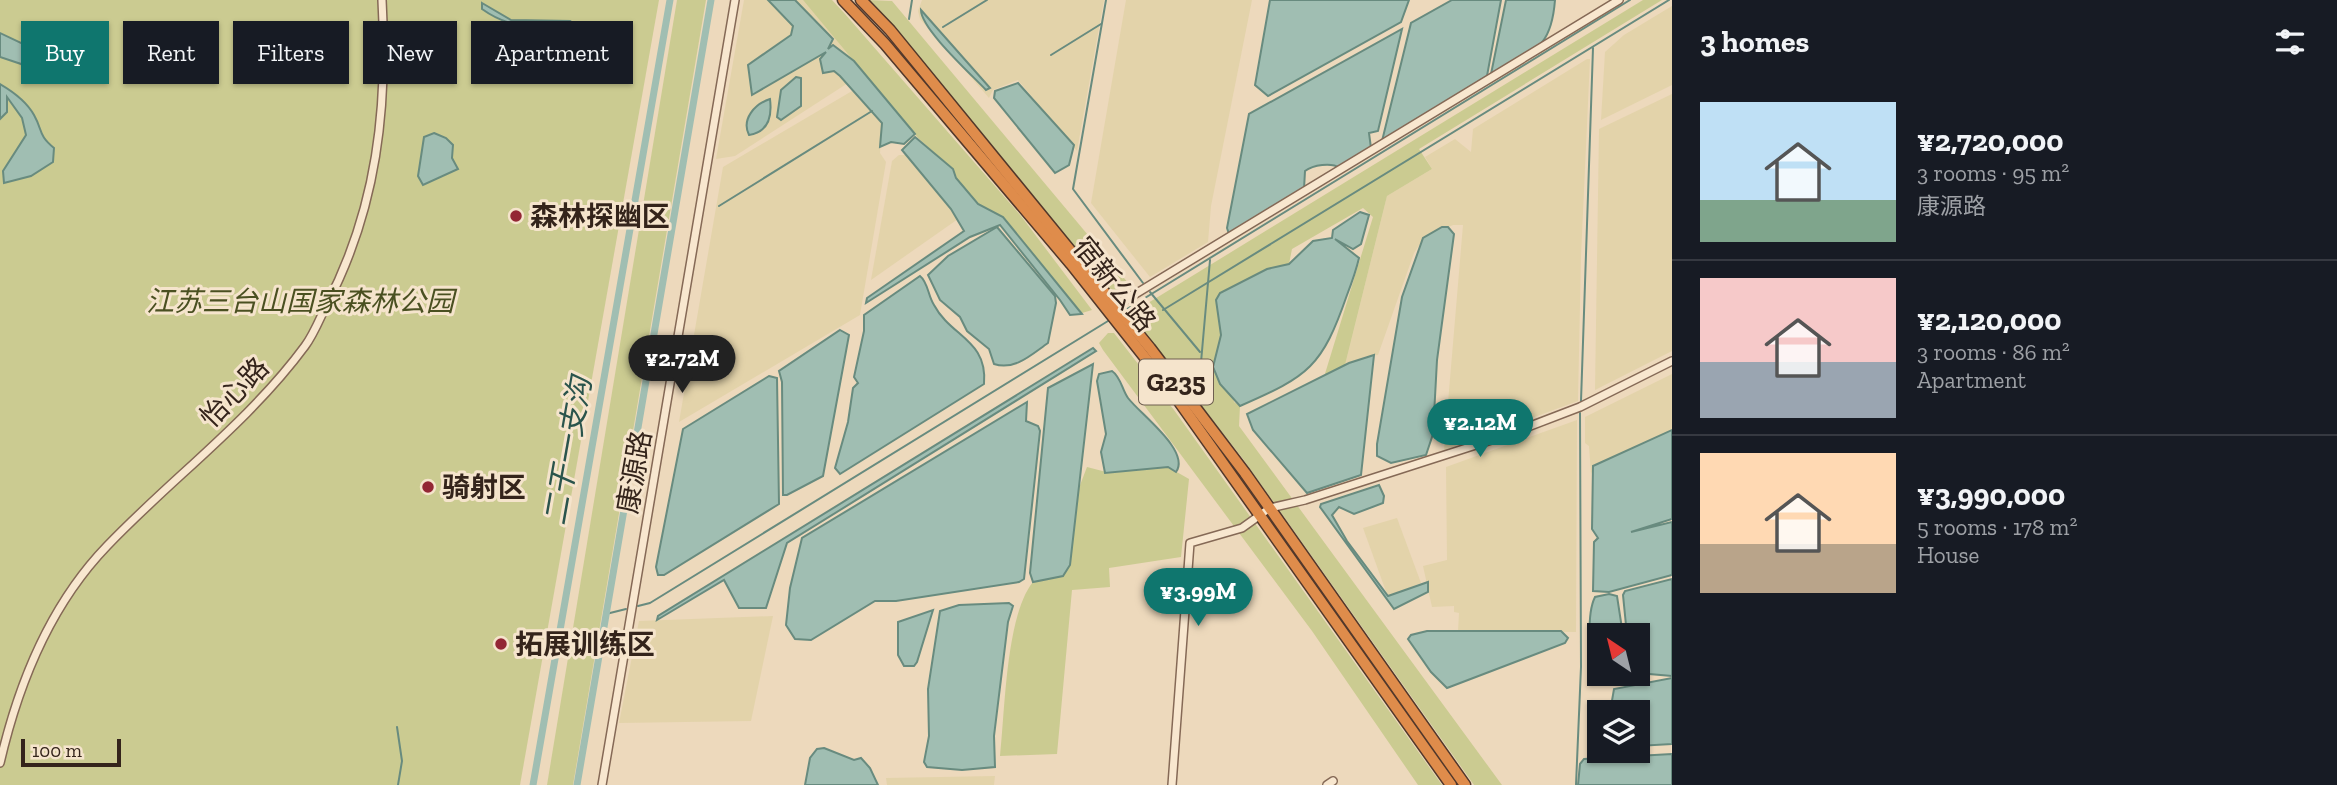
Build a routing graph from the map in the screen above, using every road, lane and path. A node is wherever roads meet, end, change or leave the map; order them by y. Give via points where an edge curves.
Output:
1 (382, 0) edge
2 (735, 0) edge
3 (843, 0) edge
4 (861, 0) edge
5 (1619, 0) edge
6 (1112, 308) junction
7 (1672, 361) edge
8 (1270, 508) junction
9 (1260, 514) junction
10 (1, 753) edge
11 (0, 763) edge
12 (602, 785) edge
13 (1172, 785) edge
14 (1451, 785) edge
15 (1465, 785) edge

1 - 10 street, 怡心路 via 386,66 373,183 344,272 306,345 260,400 105,548 66,600 23,684
2 - 12 street, 康源路
3 - 6 highway, 宿新公路
4 - 6 highway, 宿新公路 / G235 via 899,41
5 - 6 street
6 - 8 highway, 宿新公路 / G235
6 - 9 highway, 宿新公路
7 - 8 street via 1580,407 1507,435
8 - 9 street
8 - 15 highway, 宿新公路 / G235
9 - 13 street via 1241,528 1190,543
9 - 14 highway, 宿新公路
10 - 11 street, 怡心路

